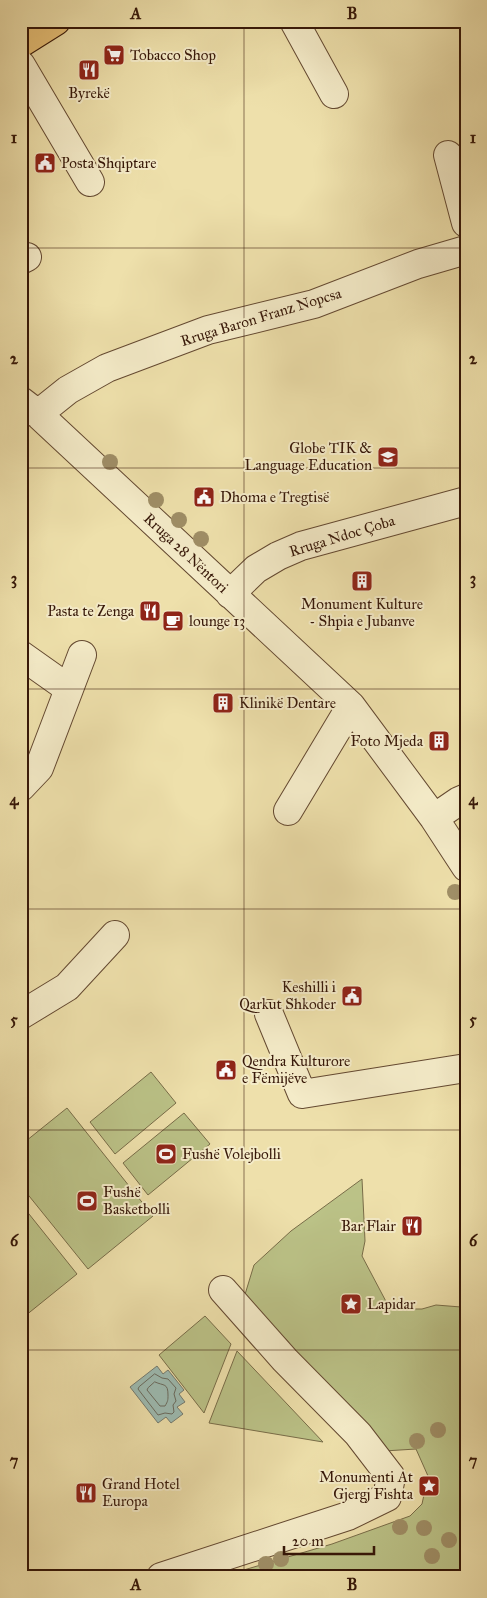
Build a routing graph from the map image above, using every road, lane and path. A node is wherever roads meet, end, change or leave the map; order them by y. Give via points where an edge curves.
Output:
1 (56, 21) edge
2 (294, 21) edge
3 (22, 47) edge
4 (334, 94) dead end
5 (448, 155) dead end
6 (90, 182) dead end
7 (466, 222) edge
8 (466, 250) edge
9 (30, 407) edge
10 (466, 501) edge
11 (230, 594) junction
12 (21, 655) edge
13 (82, 655) dead end
14 (69, 689) junction
15 (351, 706) junction
16 (21, 787) edge
17 (466, 798) edge
18 (288, 811) dead end
19 (434, 818) junction
20 (466, 867) edge
21 (114, 935) dead end
22 (269, 1014) dead end
23 (21, 1015) edge
24 (466, 1068) edge
25 (222, 1290) dead end
26 (161, 1577) edge

1 - 3 main road
2 - 4 street
3 - 6 street
5 - 7 street
8 - 9 street, Rruga Baron Franz Nopcsa via 418,264 314,304 208,330 107,368
9 - 11 street, Rruga 28 Nëntori
10 - 11 street, Rruga Ndoc Çoba via 301,546 256,569
11 - 15 street, Rruga 28 Nëntori
12 - 14 street
13 - 14 street
14 - 16 street via 39,768
15 - 18 street
15 - 19 street, Rruga 28 Nëntori
17 - 19 street
19 - 20 street, Rruga 28 Nëntori
21 - 23 street via 67,987
22 - 24 street via 302,1094
25 - 26 street via 358,1434 391,1477 387,1497 348,1516

